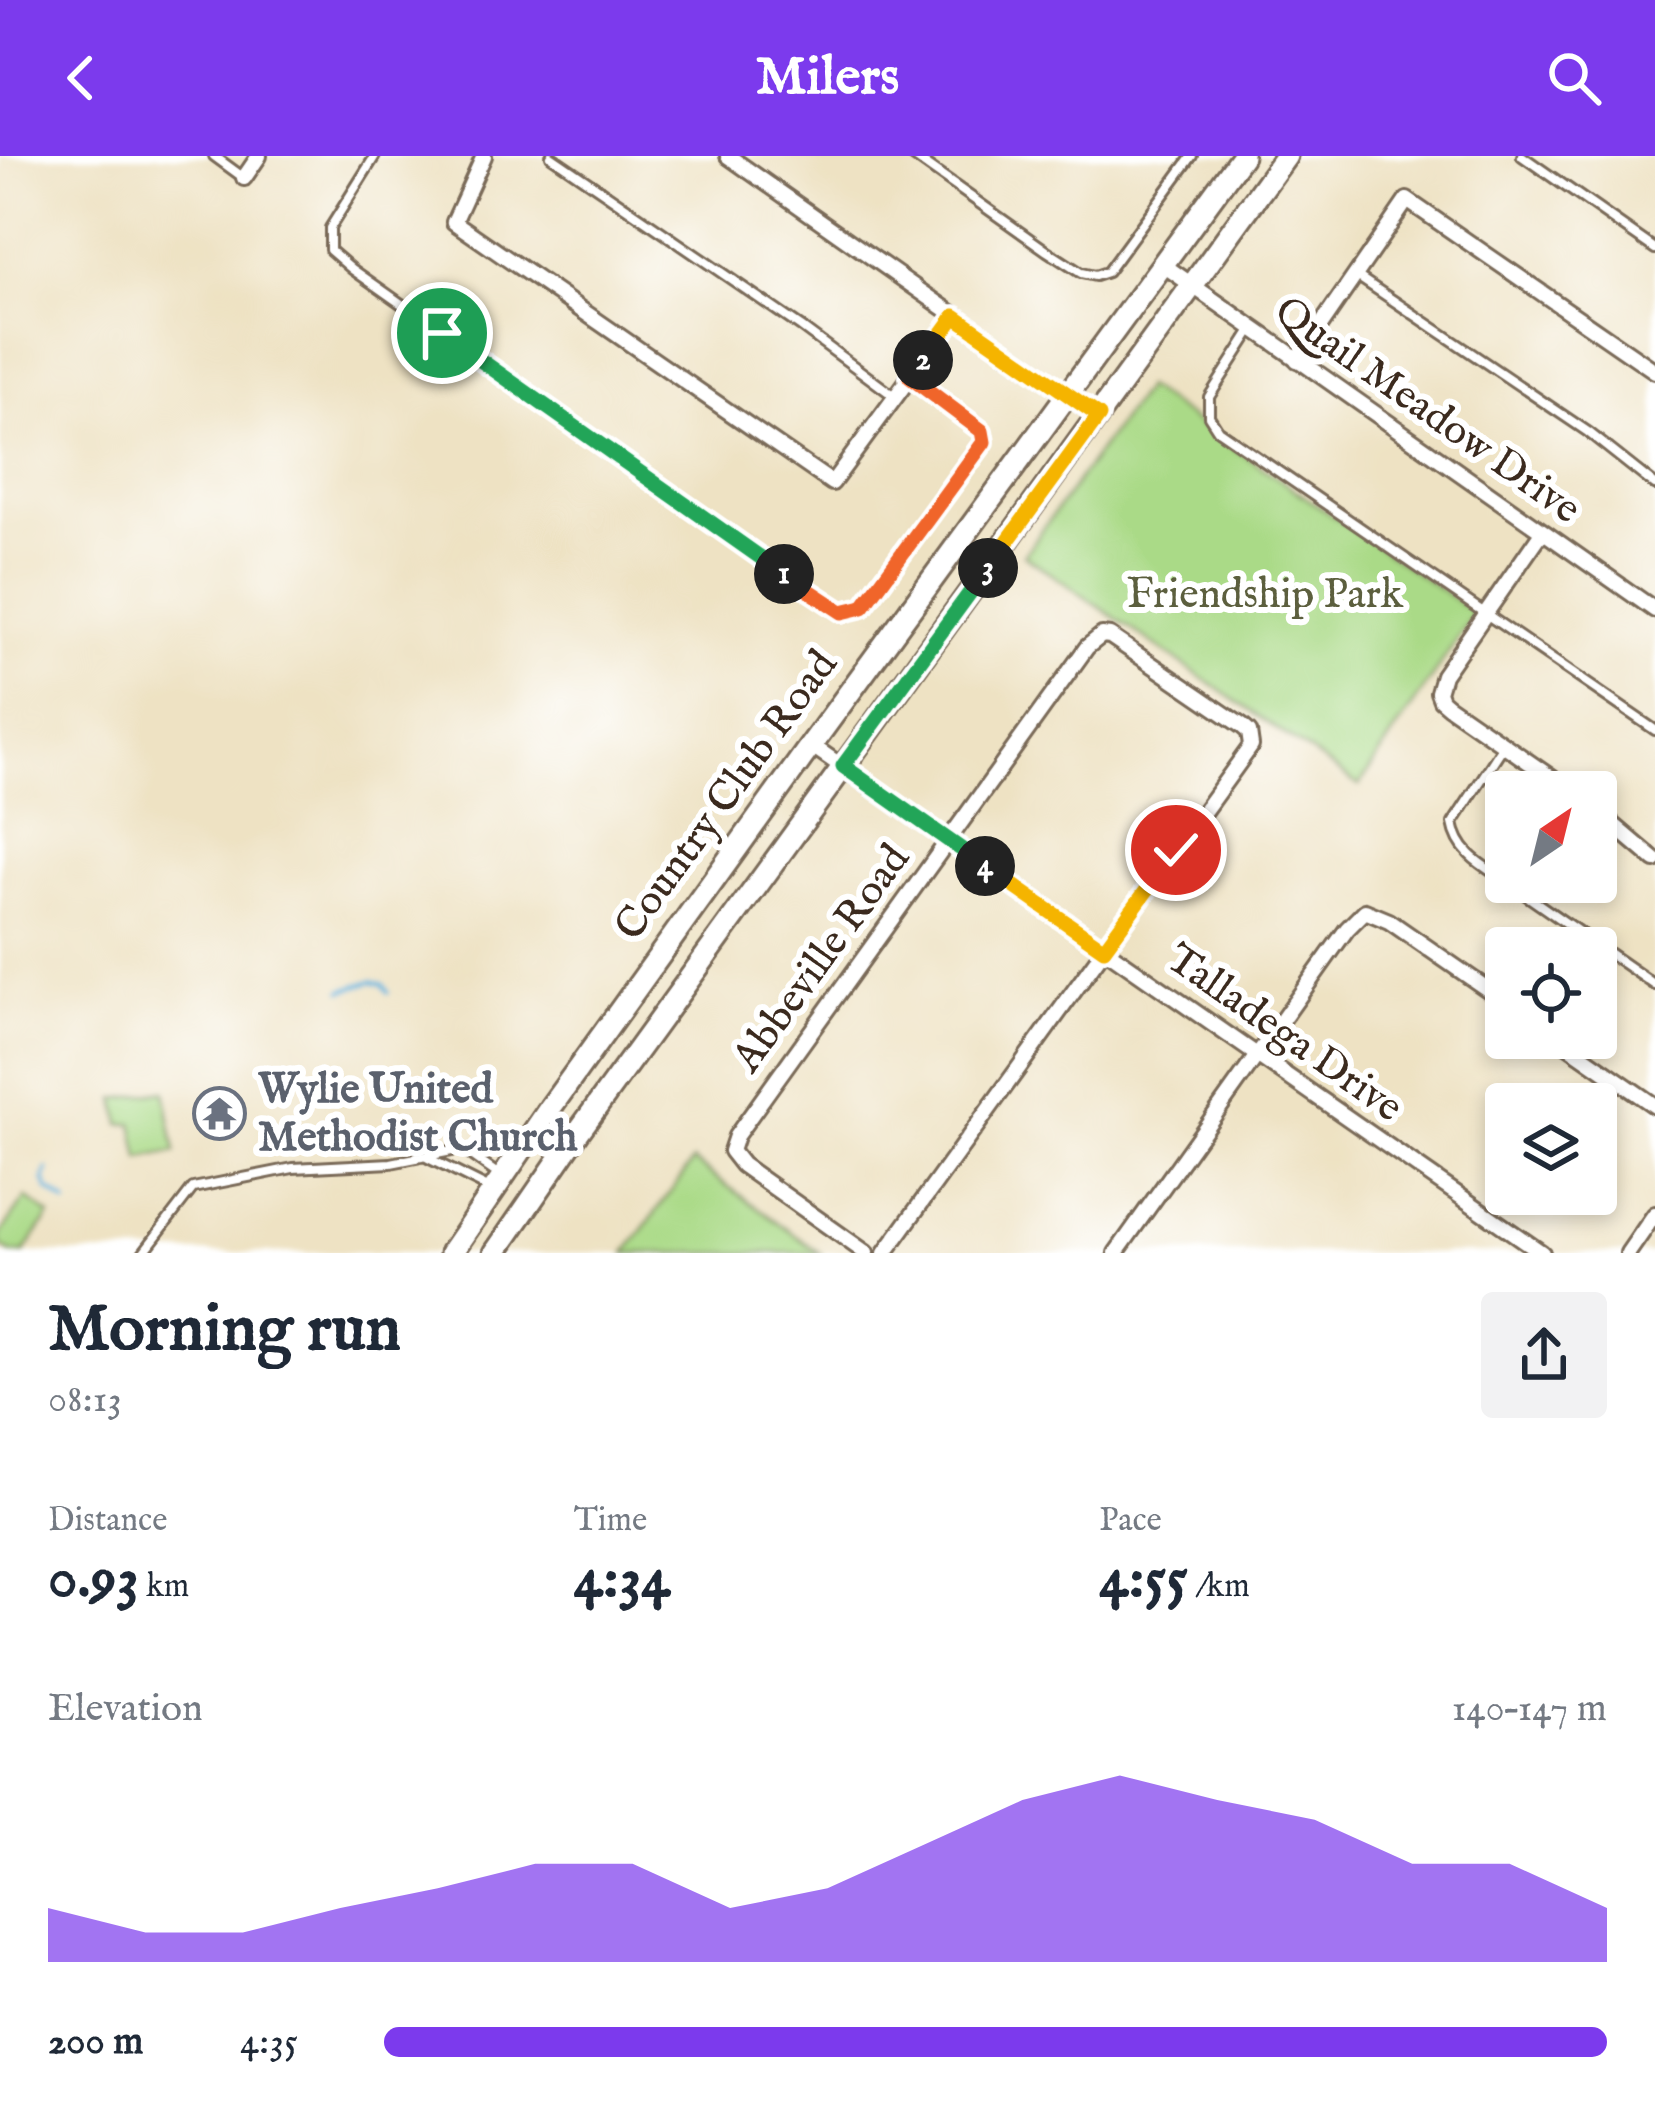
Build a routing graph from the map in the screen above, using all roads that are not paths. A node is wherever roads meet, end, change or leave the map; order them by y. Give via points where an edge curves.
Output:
1 (214, 156) edge
2 (259, 156) edge
3 (375, 156) edge
4 (484, 156) edge
5 (551, 156) edge
6 (728, 156) edge
7 (913, 156) edge
8 (1192, 156) edge
9 (1242, 156) edge
10 (1286, 156) edge
11 (1522, 156) edge
12 (244, 178) joint
13 (1655, 248) edge
14 (1162, 264) junction
15 (1356, 275) junction
16 (1192, 286) junction
17 (955, 316) junction
18 (1253, 328) junction
19 (1297, 360) junction
20 (1655, 371) edge
21 (910, 377) junction
22 (1068, 395) junction
23 (896, 397) junction
24 (1099, 416) junction
25 (1655, 484) edge
26 (1542, 532) junction
27 (1655, 610) edge
28 (1486, 613) junction
29 (1655, 730) edge
30 (811, 745) junction
31 (1504, 745) junction
32 (843, 766) junction
33 (1487, 771) edge
34 (1542, 771) edge
35 (1485, 774) edge
36 (1617, 828) edge
37 (948, 840) junction
38 (1655, 860) edge
39 (1485, 867) edge
40 (1536, 903) edge
41 (1104, 949) junction
42 (1655, 985) edge
43 (1485, 988) edge
44 (1259, 1056) junction
45 (1587, 1059) edge
46 (1655, 1106) edge
47 (427, 1157) junction
48 (498, 1184) junction
49 (529, 1204) junction
50 (1655, 1214) edge
51 (143, 1253) edge
52 (451, 1253) edge
53 (495, 1253) edge
54 (866, 1253) edge
55 (885, 1253) edge
56 (1116, 1253) edge
57 (1542, 1253) edge
58 (1628, 1253) edge

1 - 12 lane
2 - 12 street
3 - 21 lane via 330,228 330,250 842,612 863,607 984,442 982,431
4 - 23 street via 454,222 832,483
5 - 23 lane
6 - 17 street
7 - 8 lane via 1046,251 1095,276 1107,272
9 - 14 main road, Country Club Road
10 - 16 main road, Country Club Road
11 - 13 lane
14 - 16 street, Quail Meadow Drive
14 - 22 main road, Country Club Road
15 - 19 street
15 - 20 street via 1407,200
15 - 25 lane
16 - 18 street, Quail Meadow Drive
16 - 24 main road, Country Club Road
17 - 21 street
17 - 22 street
18 - 19 street, Quail Meadow Drive
18 - 28 lane via 1209,397 1218,430
19 - 26 street, Quail Meadow Drive
21 - 23 street
22 - 24 street
22 - 30 main road, Country Club Road
24 - 32 main road, Country Club Road
26 - 27 street, Quail Meadow Drive
26 - 28 street
28 - 29 lane
28 - 31 street via 1438,692
30 - 32 street, Talladega Drive
30 - 48 main road, Country Club Road
31 - 33 lane
31 - 34 street
32 - 37 street, Talladega Drive
32 - 49 main road, Country Club Road
35 - 39 lane via 1453,823 1456,839
36 - 38 street
37 - 41 street, Talladega Drive
37 - 41 street, Abbeville Road via 1102,635 1242,726 1252,739 1247,752
37 - 54 street, Abbeville Road via 731,1151
40 - 42 lane
41 - 44 street, Talladega Drive
41 - 55 street
43 - 44 street via 1365,911
44 - 56 street
44 - 57 street, Talladega Drive
45 - 46 street
47 - 48 lane
47 - 48 lane via 462,1149
47 - 51 lane via 293,1168 193,1188
48 - 49 main road
48 - 52 main road, Country Club Road
49 - 53 main road, Country Club Road
50 - 58 street

